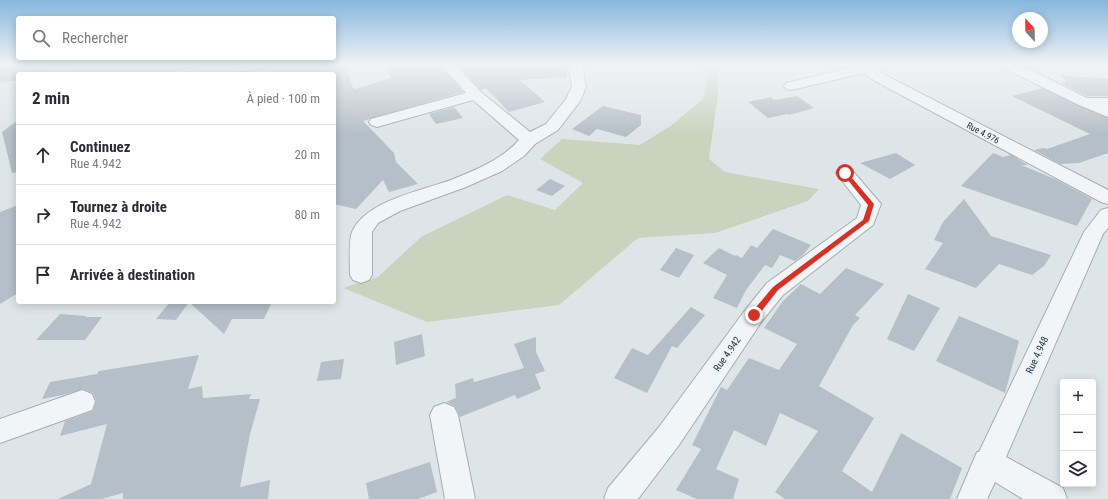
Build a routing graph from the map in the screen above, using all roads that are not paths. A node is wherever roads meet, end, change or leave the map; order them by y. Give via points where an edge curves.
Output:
1 (469, 87) edge
2 (578, 87) edge
3 (900, 87) edge
4 (1057, 87) edge
5 (476, 95) junction
6 (1084, 102) junction
7 (1108, 103) edge
8 (1108, 112) edge
9 (377, 122) dead end
10 (529, 140) junction
11 (845, 173) dead end
12 (1108, 198) edge
13 (1108, 214) edge
14 (361, 275) dead end
15 (82, 402) dead end
16 (444, 415) dead end
17 (0, 431) edge
18 (988, 462) junction
19 (460, 499) edge
20 (619, 499) edge
21 (972, 499) edge
22 (1052, 499) edge

1 - 5 street
2 - 10 street via 573,100 552,127
3 - 12 street, Rue 4.976
4 - 6 street
5 - 9 street
5 - 10 street
6 - 7 street
6 - 8 street
10 - 14 street via 518,152 496,167 393,207 372,219 362,231
11 - 20 street, Rue 4.942 via 871,204 866,221 775,289 669,436
13 - 18 street, Rue 4.948 via 1094,232
15 - 17 street
16 - 19 street
18 - 21 street, Rue 4.948
18 - 22 street

